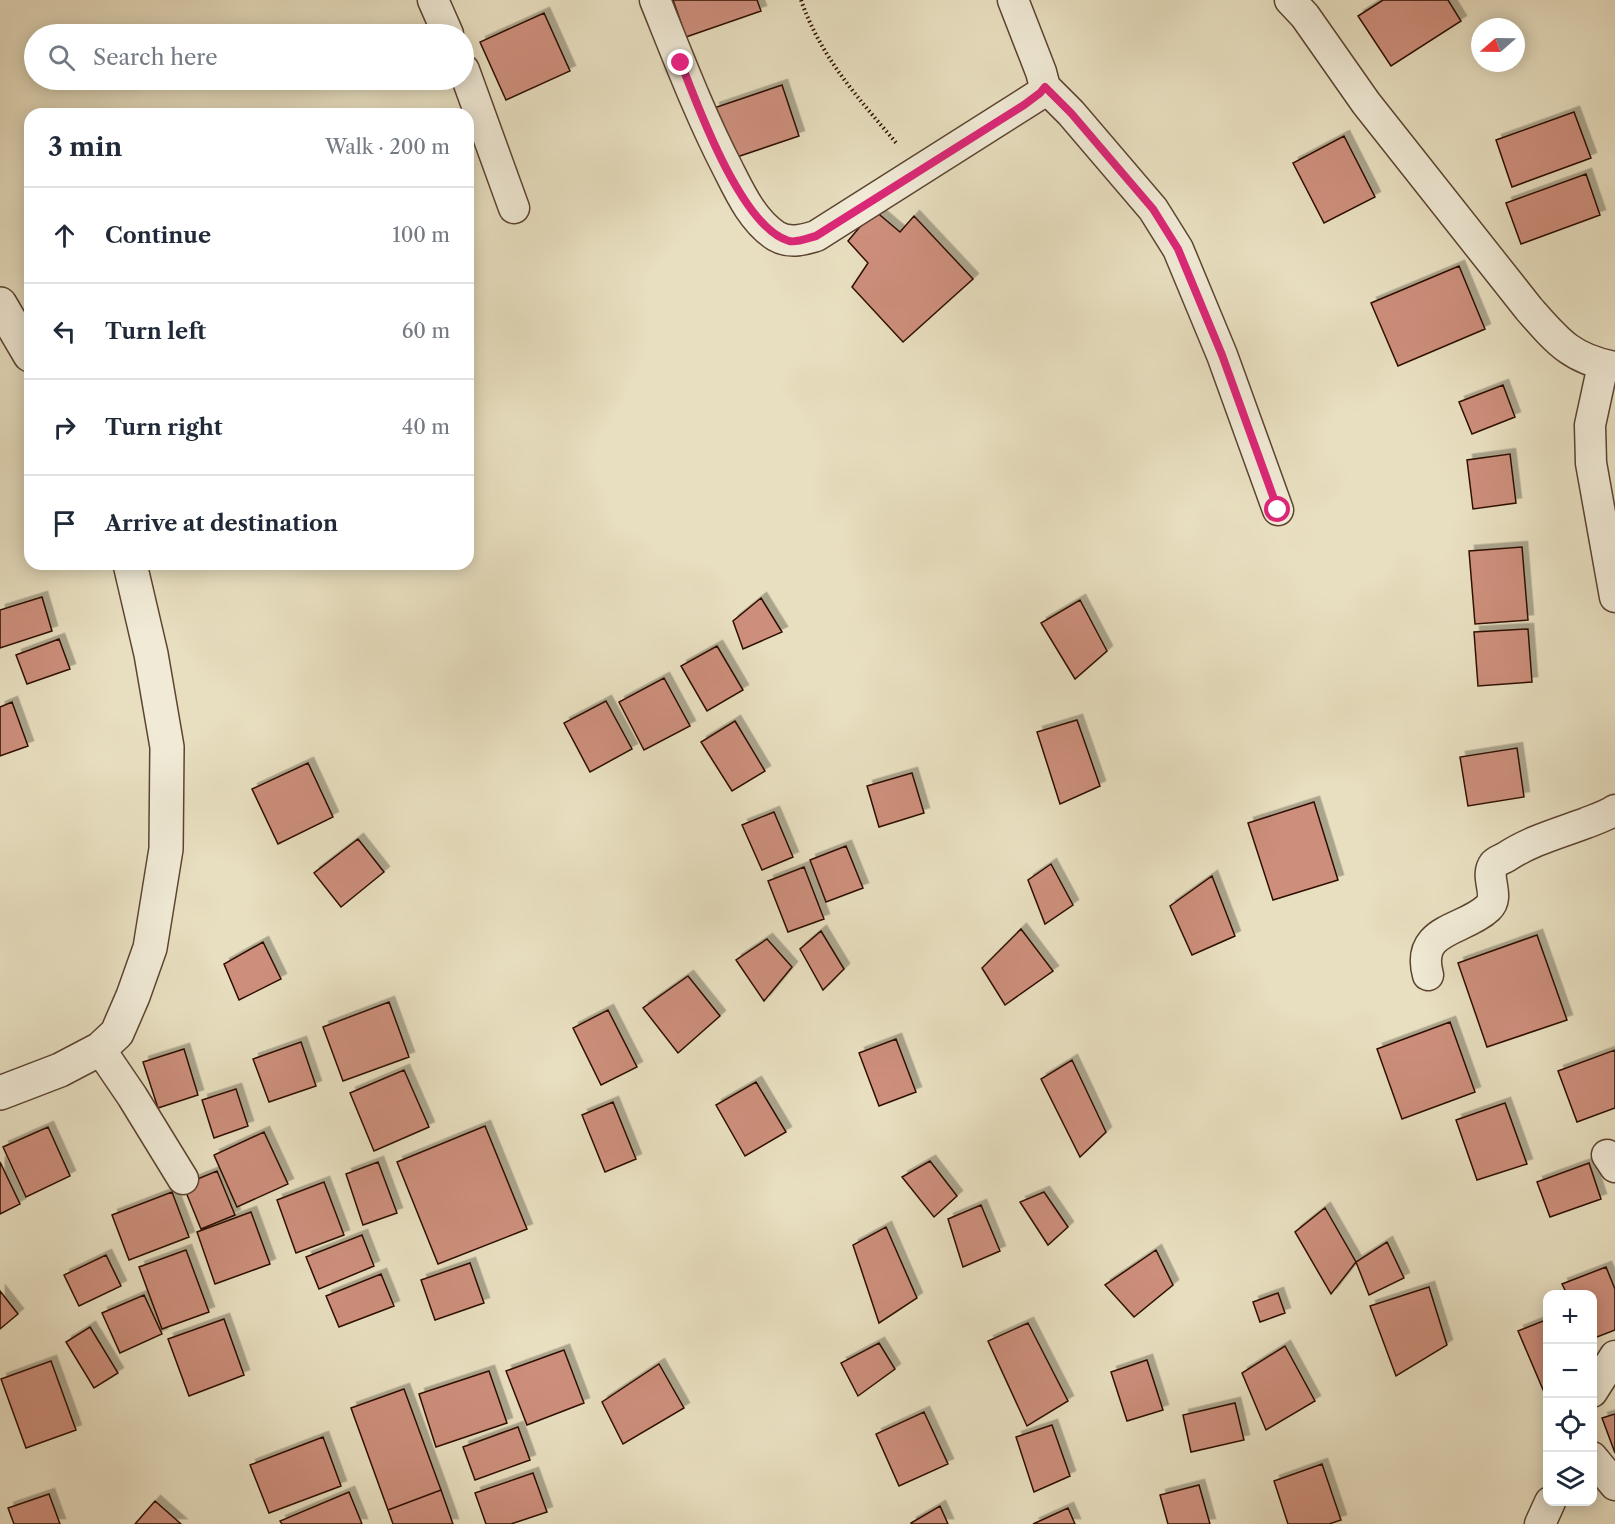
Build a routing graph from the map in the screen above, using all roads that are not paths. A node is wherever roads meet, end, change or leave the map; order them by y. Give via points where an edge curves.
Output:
1 (433, 0) edge
2 (655, 0) edge
3 (1013, 0) edge
4 (1290, 0) edge
5 (444, 24) edge
6 (1045, 87) junction
7 (471, 90) edge
8 (514, 208) dead end
9 (0, 304) edge
10 (24, 345) edge
11 (1609, 366) edge
12 (1278, 510) dead end
13 (131, 570) edge
14 (1615, 597) edge
15 (1615, 810) edge
16 (1428, 975) dead end
17 (100, 1050) junction
18 (0, 1093) edge
19 (183, 1179) dead end
20 (1615, 1356) edge
21 (1597, 1385) edge
22 (1597, 1462) edge
23 (1615, 1485) edge
24 (1548, 1506) edge
25 (1540, 1524) edge

1 - 5 street
2 - 6 street via 706,128 746,202 765,226 792,242 816,236 1035,98
3 - 6 street
4 - 11 street via 1529,309 1558,342 1578,356
6 - 12 street via 1153,209 1178,249 1222,355
7 - 8 street
9 - 10 street
11 - 14 street via 1590,425 1591,463
13 - 17 street via 167,747 166,849 150,948 117,1033
15 - 16 street via 1519,849 1494,864 1491,904 1435,939 1426,957
17 - 18 street
17 - 19 street
20 - 21 street
22 - 23 street
24 - 25 street

